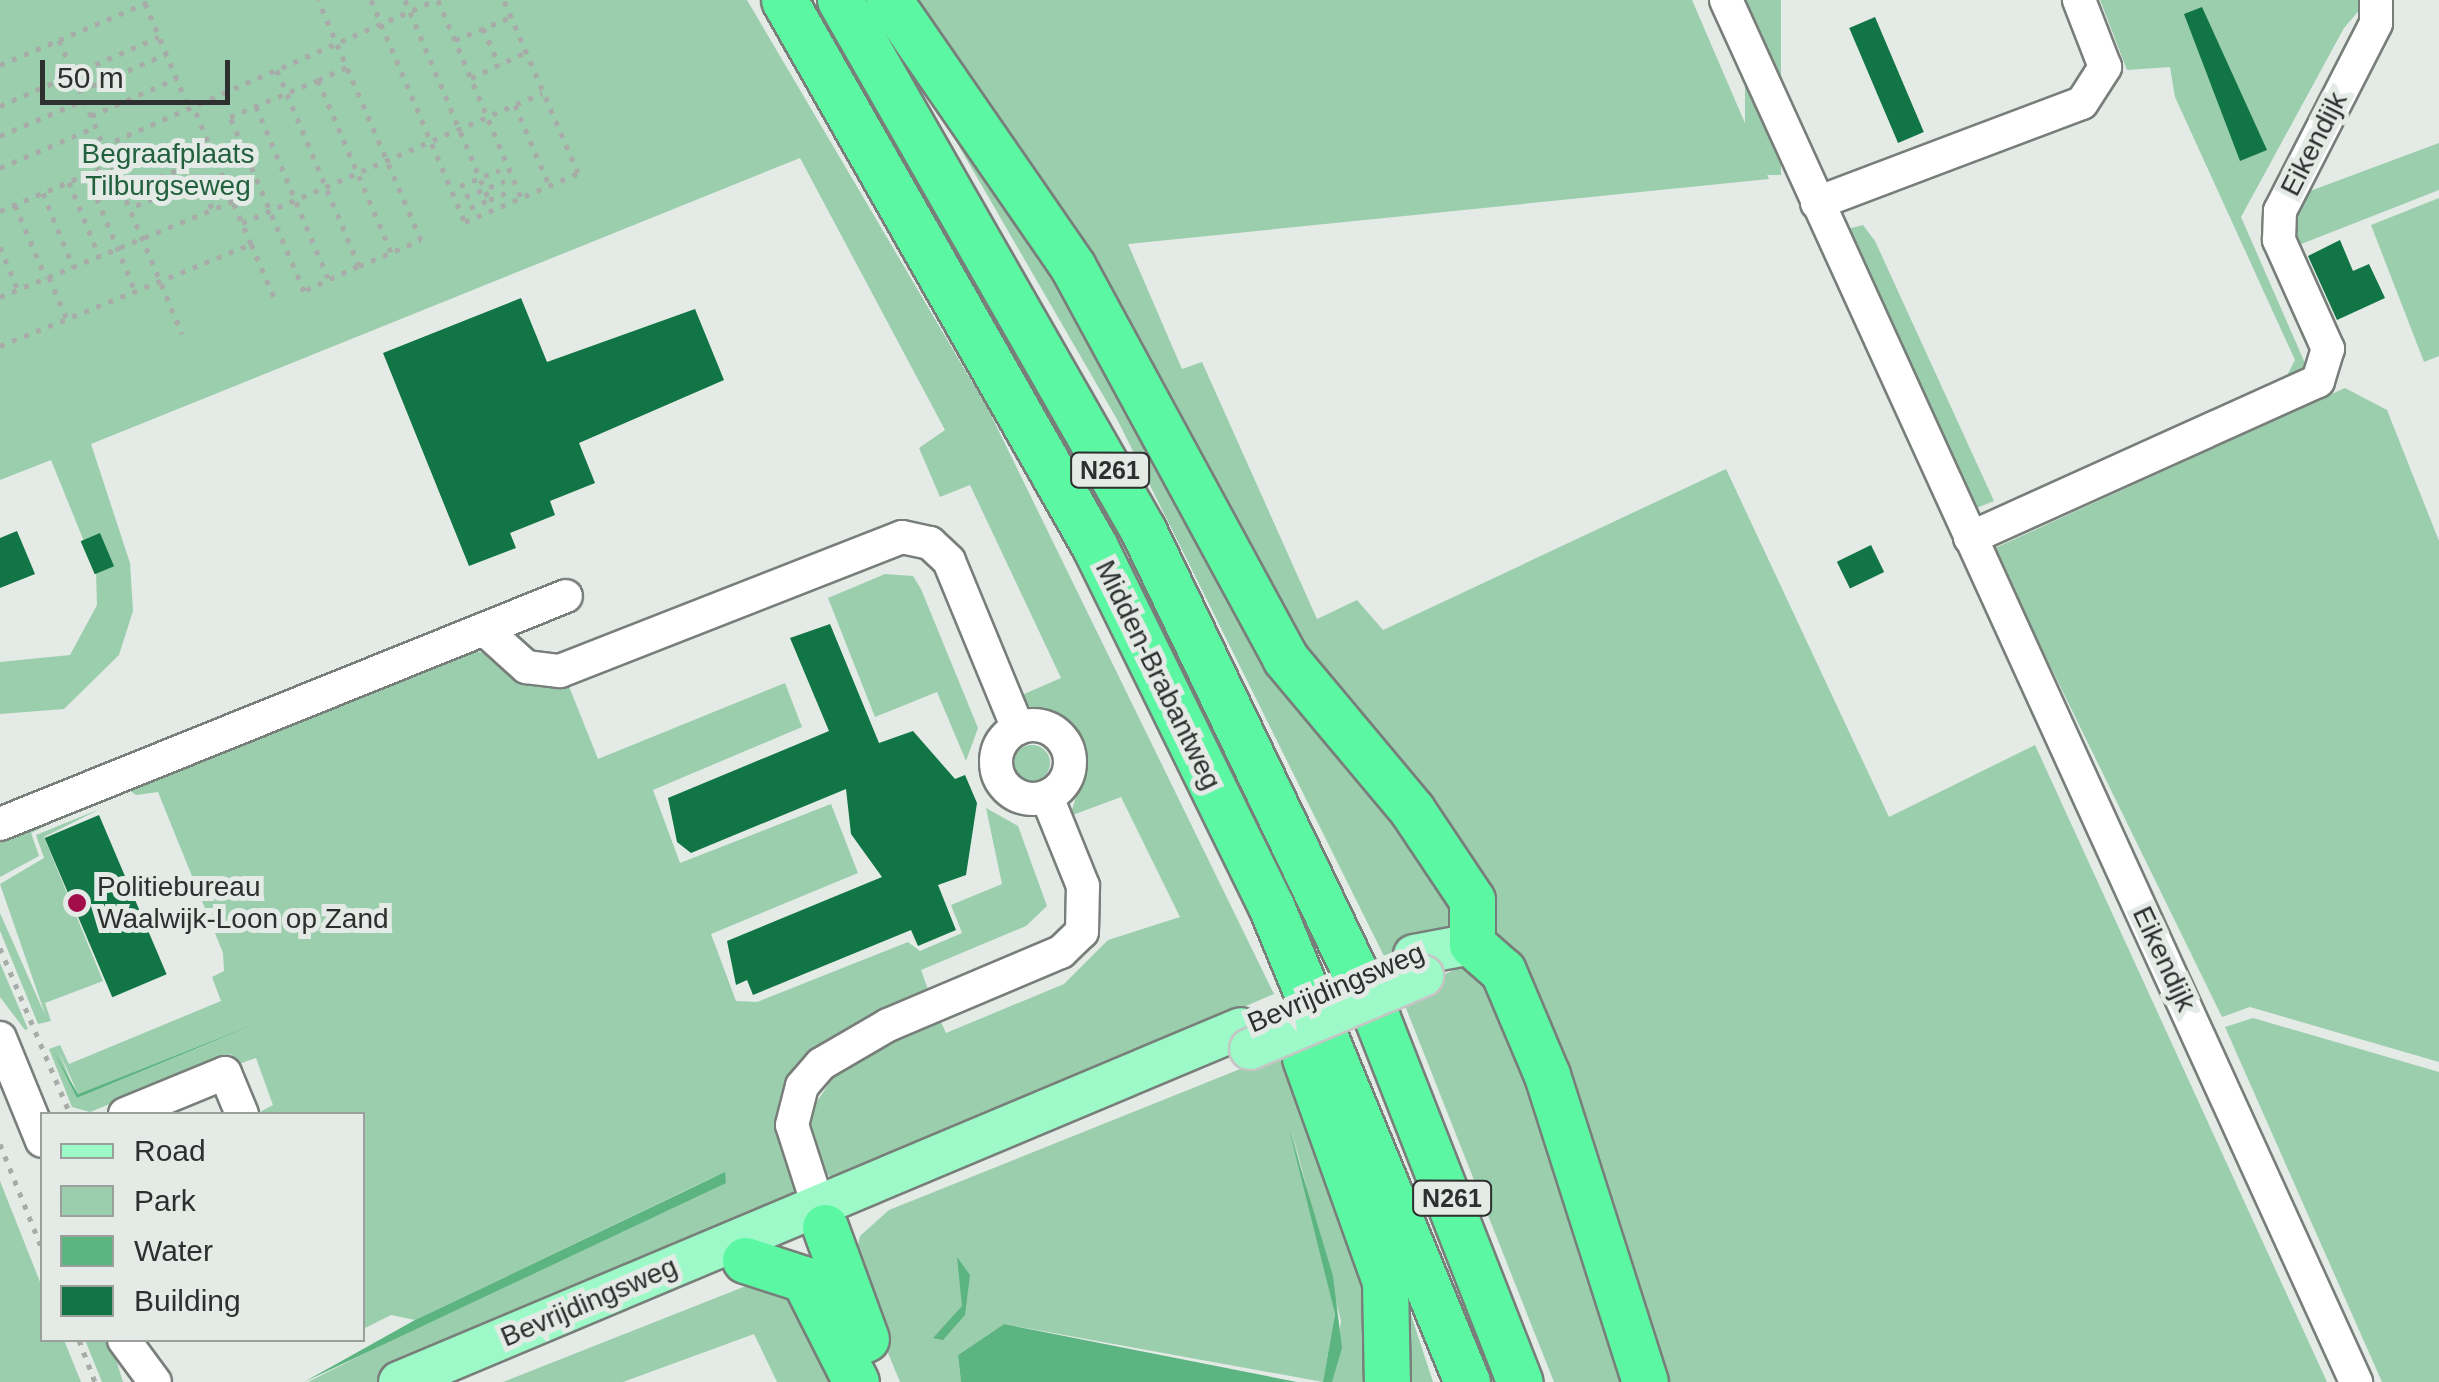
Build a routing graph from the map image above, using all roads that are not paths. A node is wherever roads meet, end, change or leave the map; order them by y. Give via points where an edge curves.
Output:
1 (784, 0) edge
2 (840, 0) edge
3 (889, 0) edge
4 (1726, 0) edge
5 (2079, 0) edge
6 (2376, 0) edge
7 (1817, 204) junction
8 (1970, 538) junction
9 (566, 596) dead end
10 (484, 629) junction
11 (1018, 728) junction
12 (1048, 797) junction
13 (0, 824) edge
14 (1272, 906) junction
15 (1472, 944) junction
16 (0, 1038) edge
17 (137, 1112) edge
18 (241, 1112) edge
19 (40, 1136) edge
20 (821, 1216) junction
21 (745, 1260) junction
22 (125, 1342) edge
23 (130, 1382) edge
24 (156, 1382) edge
25 (399, 1382) edge
26 (454, 1382) edge
27 (856, 1382) edge
28 (886, 1382) edge
29 (1387, 1382) edge
30 (1467, 1382) edge
31 (1520, 1382) edge
32 (1645, 1382) edge
33 (2356, 1382) edge

1 - 14 highway, Midden-Brabantweg / N261 via 1048,456
2 - 31 highway, Midden-Brabantweg / N261 via 1144,530 1376,1018
3 - 15 highway, N261 via 1073,266 1286,658 1472,900
4 - 7 street, Eikendijk
5 - 7 street via 2104,67 2082,103
6 - 8 street, Eikendijk via 2376,23 2280,211 2279,240 2328,349 2318,381
7 - 8 street, Eikendijk
8 - 33 street, Eikendijk
9 - 10 street
10 - 11 street via 526,667 560,670 902,536 930,543 949,562
10 - 13 street
11 - 12 street via 996,754 998,777 1013,794
11 - 12 street via 1041,725 1068,748 1070,771
12 - 20 street via 1083,886 1082,932 1061,952 888,1025 820,1064 792,1124
14 - 29 highway, N261 via 1280,994 1384,1282
14 - 30 highway, Midden-Brabantweg / N261
15 - 20 main road, Bevrijdingsweg, bridge
15 - 32 highway via 1504,971 1547,1075
16 - 19 street
17 - 18 street via 225,1073
20 - 21 main road, Bevrijdingsweg
20 - 25 main road, Bevrijdingsweg
20 - 28 highway
21 - 26 main road, Bevrijdingsweg
21 - 27 highway via 804,1279
22 - 23 street
22 - 24 street

